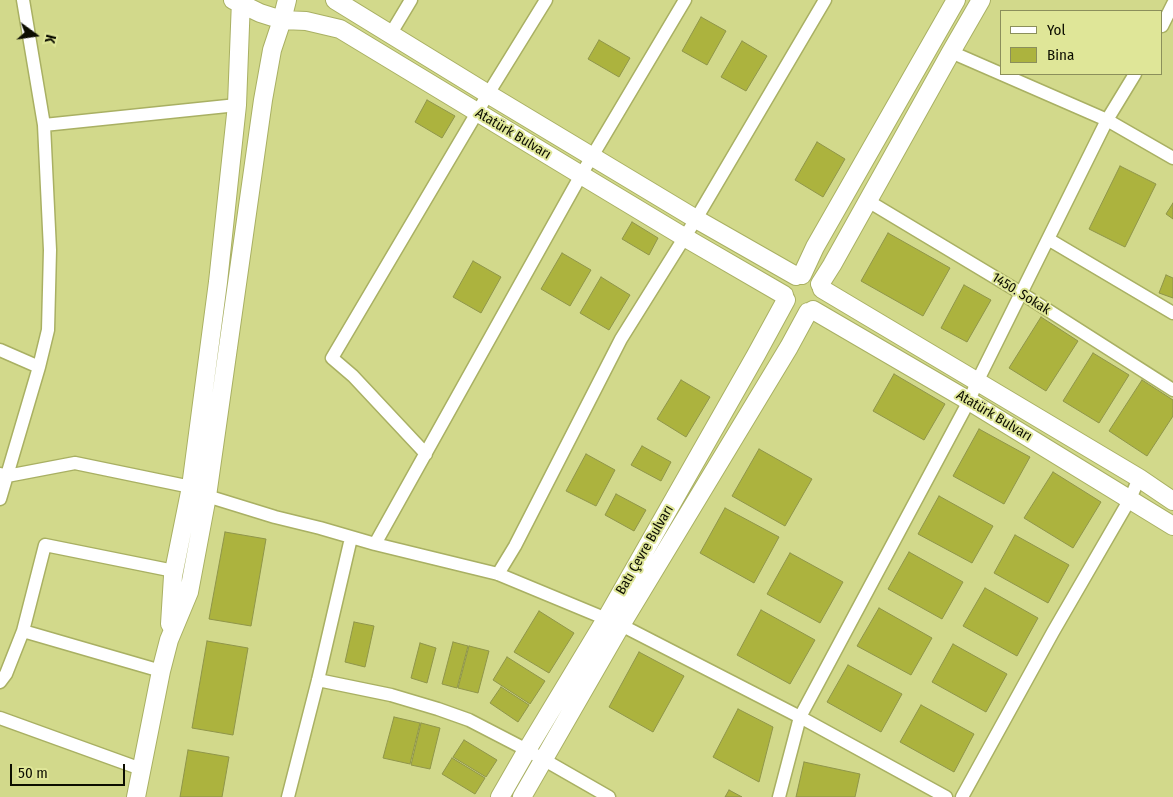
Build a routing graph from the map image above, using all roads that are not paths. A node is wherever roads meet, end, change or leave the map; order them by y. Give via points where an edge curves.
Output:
1 (23, 0) edge
2 (287, 0) edge
3 (335, 0) edge
4 (411, 0) edge
5 (546, 0) edge
6 (685, 0) edge
7 (825, 0) edge
8 (956, 0) edge
9 (982, 0) edge
10 (239, 1) edge
11 (1173, 4) edge
12 (282, 20) junction
13 (1163, 24) edge
14 (390, 35) junction
15 (951, 52) junction
16 (1000, 73) edge
17 (1004, 75) edge
18 (1134, 75) edge
19 (488, 94) junction
20 (237, 105) junction
21 (477, 113) junction
22 (1107, 120) junction
23 (44, 125) junction
24 (592, 156) junction
25 (1173, 158) edge
26 (580, 175) junction
27 (868, 201) junction
28 (696, 219) junction
29 (684, 237) junction
30 (1048, 239) junction
31 (799, 275) junction
32 (821, 286) junction
33 (1021, 293) junction
34 (785, 298) junction
35 (810, 311) junction
36 (1173, 313) edge
37 (0, 350) edge
38 (39, 367) junction
39 (977, 382) junction
40 (1173, 390) edge
41 (969, 401) junction
42 (426, 454) junction
43 (3, 475) edge
44 (1139, 478) junction
45 (191, 487) junction
46 (1172, 495) edge
47 (207, 496) junction
48 (0, 499) edge
49 (1130, 499) junction
50 (1173, 526) edge
51 (351, 538) junction
52 (375, 544) junction
53 (174, 571) junction
54 (498, 574) junction
55 (613, 622) junction
56 (23, 631) junction
57 (169, 640) junction
58 (161, 671) junction
59 (318, 680) junction
60 (0, 682) edge
61 (800, 717) junction
62 (0, 718) edge
63 (527, 750) junction
64 (543, 761) junction
65 (141, 768) junction
66 (136, 797) edge
67 (288, 797) edge
68 (500, 797) edge
69 (522, 797) edge
70 (609, 797) edge
71 (779, 797) edge
72 (946, 797) edge
73 (962, 797) edge

1 - 23 street
2 - 12 main road
3 - 14 main road, Atatürk Bulvarı
4 - 14 street
5 - 19 street
6 - 24 street
7 - 28 street
8 - 31 main road
9 - 15 main road
10 - 12 main road, Atatürk Bulvarı
10 - 20 main road
11 - 13 street
12 - 21 main road, Atatürk Bulvarı via 306,21 340,29
12 - 47 main road via 272,50 263,100
14 - 19 main road, Atatürk Bulvarı
15 - 16 street
15 - 27 main road
17 - 22 street
18 - 22 street
19 - 21 street
19 - 24 main road, Atatürk Bulvarı
20 - 23 street
20 - 45 main road
21 - 26 main road, Atatürk Bulvarı
21 - 42 street via 332,358
22 - 25 street
22 - 30 street
23 - 38 street via 50,250 48,330
24 - 26 street
24 - 28 main road, Atatürk Bulvarı
26 - 29 main road, Atatürk Bulvarı
26 - 42 street
27 - 32 main road
27 - 33 street, 1450. Sokak
28 - 29 street
28 - 31 main road, Atatürk Bulvarı
29 - 34 main road, Atatürk Bulvarı
29 - 54 street via 621,339
30 - 33 street
30 - 36 street
31 - 32 main road via 812,276
31 - 34 main road via 787,284
32 - 35 main road via 821,301
32 - 39 main road, Atatürk Bulvarı
33 - 39 street
33 - 40 street, 1450. Sokak
34 - 35 main road via 792,309 802,313
34 - 55 main road, Batı Çevre Bulvarı
35 - 41 main road, Atatürk Bulvarı
35 - 55 main road, Batı Çevre Bulvarı
37 - 38 street
38 - 43 street
39 - 41 street
39 - 44 main road, Atatürk Bulvarı
41 - 49 main road, Atatürk Bulvarı
41 - 61 street
42 - 52 street
43 - 45 street via 75,463
43 - 48 street
44 - 46 main road, Atatürk Bulvarı
44 - 49 street
45 - 47 street
45 - 53 main road
47 - 51 street
47 - 57 main road via 188,592
49 - 50 main road, Atatürk Bulvarı
49 - 73 street
51 - 52 street
51 - 59 street
52 - 54 street
53 - 56 street via 45,544
53 - 57 main road
54 - 55 street
55 - 61 street
55 - 63 main road, Batı Çevre Bulvarı
55 - 64 main road, Batı Çevre Bulvarı
56 - 58 street
56 - 60 street
57 - 58 main road
58 - 65 main road
59 - 63 street via 391,695 438,709 469,720
59 - 67 street
61 - 71 street
61 - 72 street
62 - 65 street
63 - 64 street
63 - 68 main road, Batı Çevre Bulvarı
64 - 69 main road, Batı Çevre Bulvarı
64 - 70 street
65 - 66 main road

